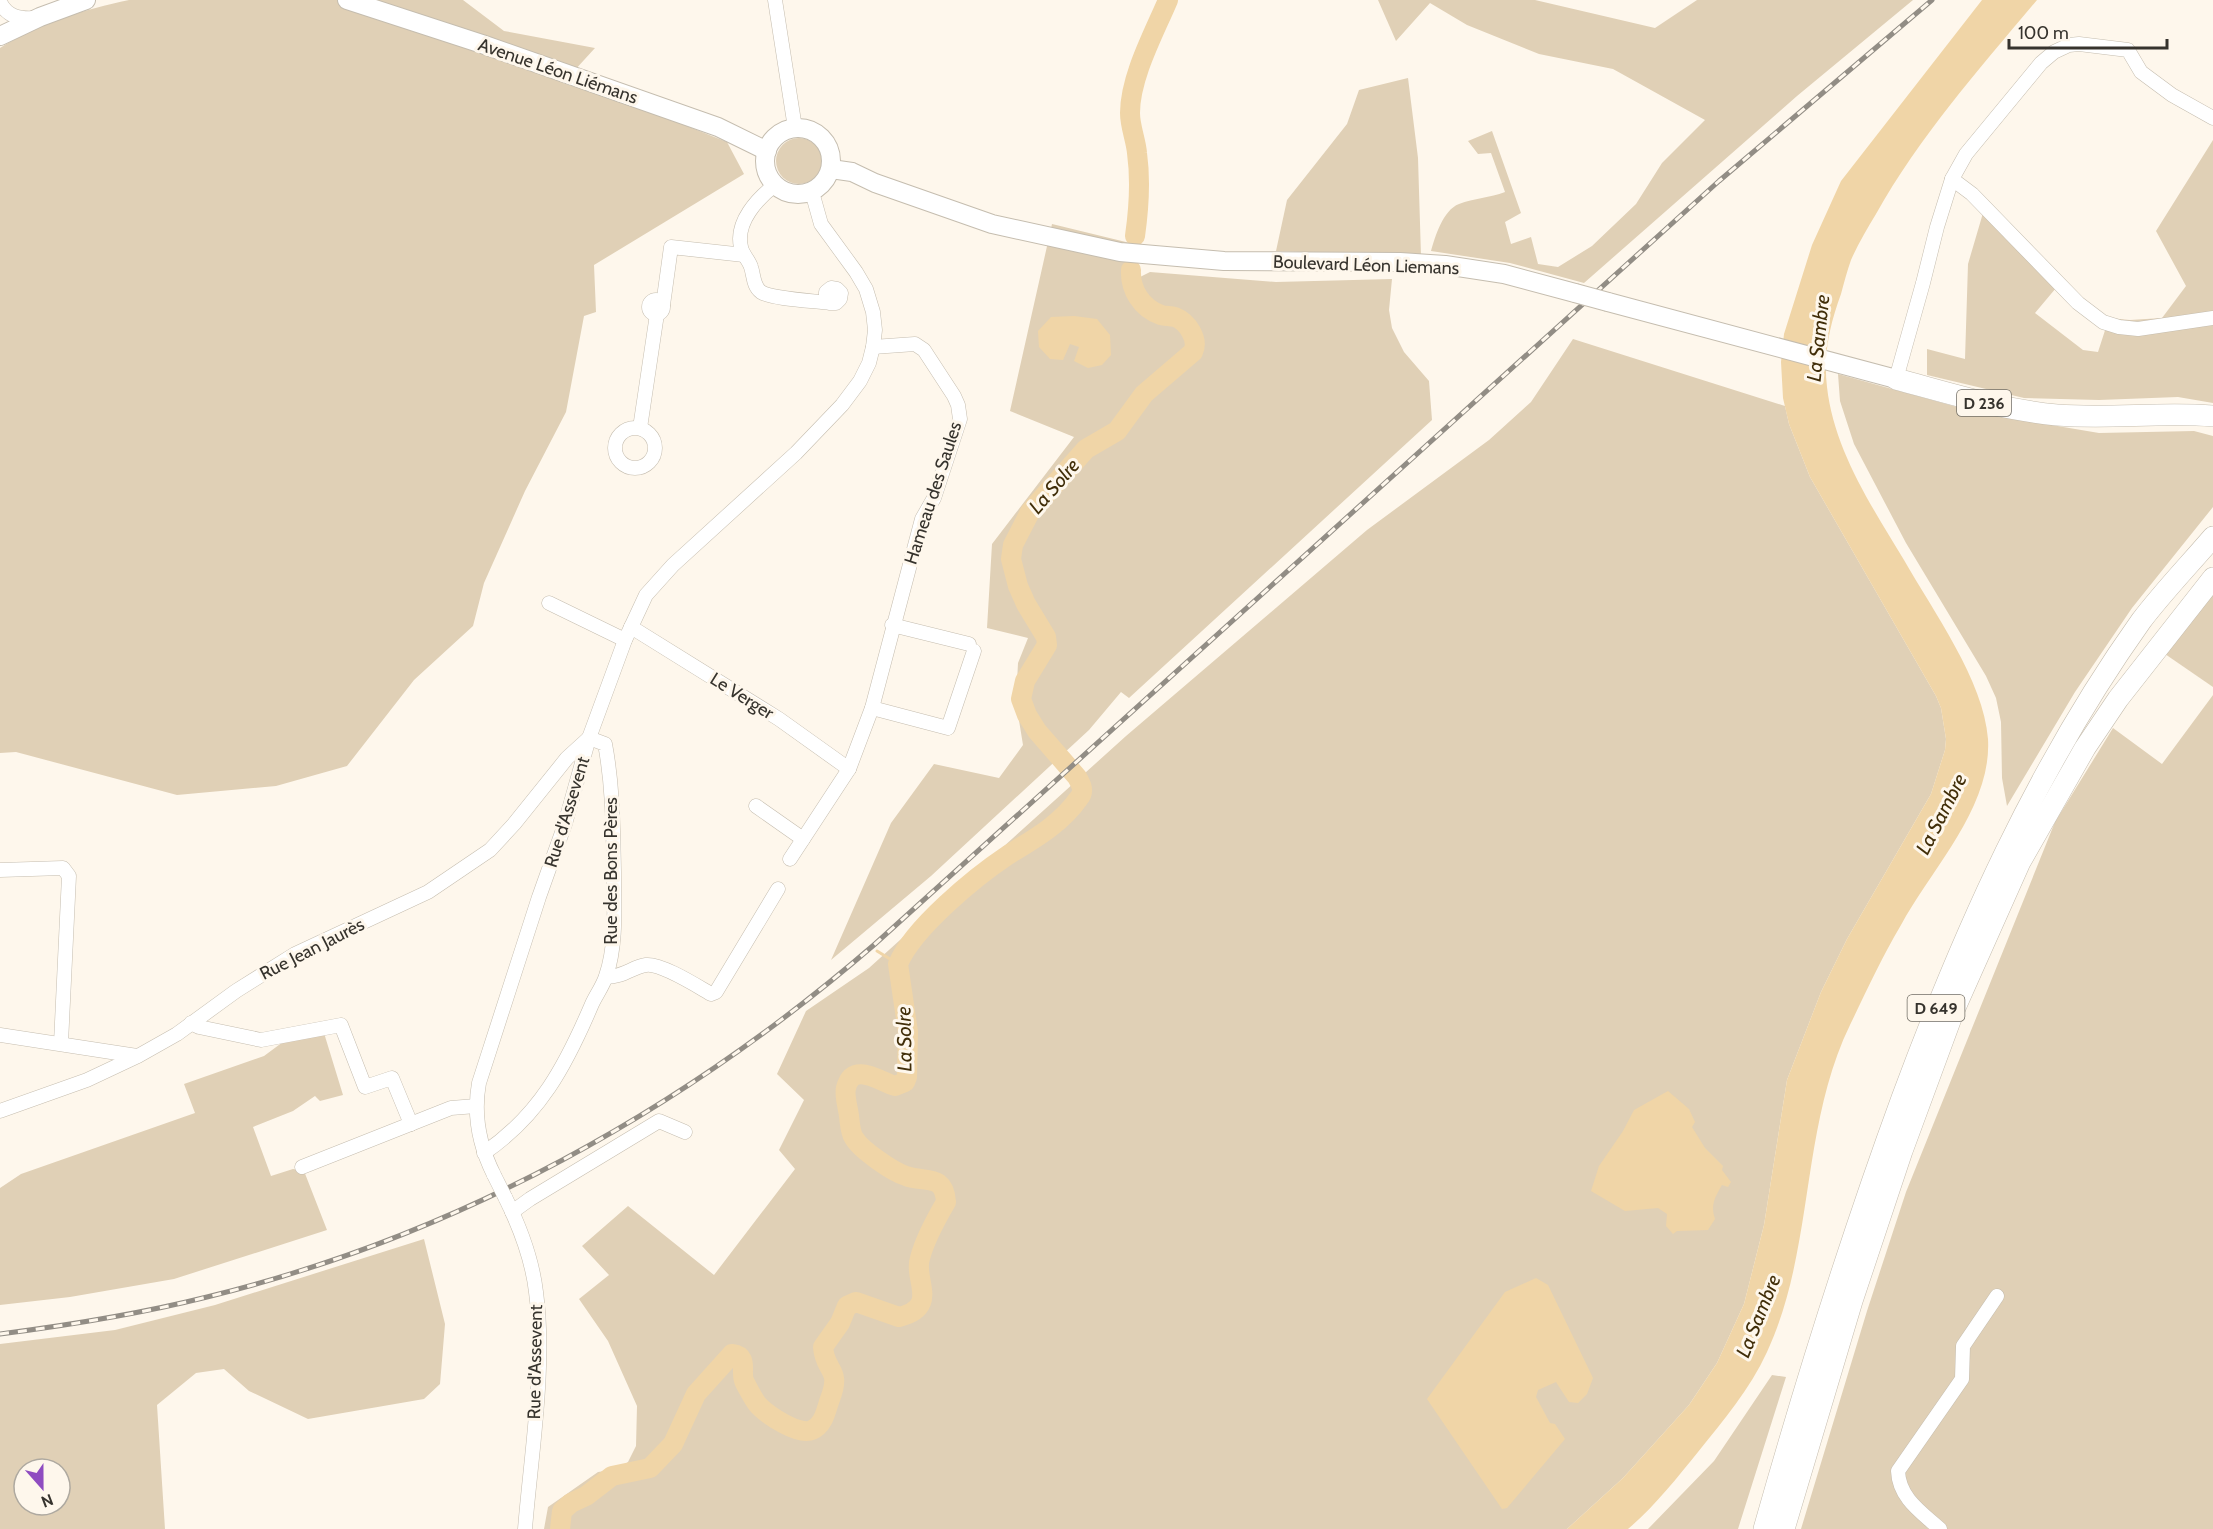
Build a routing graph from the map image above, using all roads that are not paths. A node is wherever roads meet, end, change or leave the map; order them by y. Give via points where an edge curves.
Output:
1 (86, 0) edge
2 (346, 0) edge
3 (776, 0) edge
4 (0, 2) edge
5 (38, 18) junction
6 (0, 36) edge
7 (2213, 118) edge
8 (795, 128) junction
9 (766, 151) junction
10 (831, 169) junction
11 (1952, 179) junction
12 (775, 185) junction
13 (812, 192) junction
14 (744, 255) junction
15 (830, 303) dead end
16 (2213, 318) edge
17 (873, 347) junction
18 (1896, 379) junction
19 (2212, 417) edge
20 (640, 428) dead end
21 (2213, 537) edge
22 (2213, 578) edge
23 (549, 603) dead end
24 (892, 625) junction
25 (631, 627) junction
26 (625, 640) junction
27 (872, 708) junction
28 (589, 738) junction
29 (849, 769) junction
30 (756, 806) dead end
31 (803, 839) junction
32 (790, 859) dead end
33 (0, 870) edge
34 (778, 889) dead end
35 (606, 977) junction
36 (191, 1023) junction
37 (0, 1035) edge
38 (61, 1043) junction
39 (138, 1056) junction
40 (476, 1106) junction
41 (0, 1111) edge
42 (411, 1124) junction
43 (685, 1132) dead end
44 (484, 1154) junction
45 (303, 1167) dead end
46 (512, 1212) junction
47 (1997, 1296) dead end
48 (525, 1529) edge
49 (1764, 1529) edge
50 (1784, 1529) edge
51 (1940, 1529) edge

1 - 5 main road
2 - 9 main road, Avenue Léon Liémans via 718,127
3 - 8 street
4 - 5 street via 11,15
5 - 6 main road
7 - 11 street via 2140,72 2128,50 2069,45 2041,63 1966,154
8 - 9 main road via 777,135
8 - 10 main road via 811,130 825,140 831,153
9 - 12 main road via 765,168
10 - 13 main road via 826,180
10 - 18 main road, Boulevard Léon Liemans / D 236, bridge via 852,172 992,224 1120,252 1224,261 1400,262 1504,274
11 - 16 street via 1972,194 2078,303 2103,322 2138,329
11 - 18 street
12 - 13 main road via 790,194
12 - 14 street via 758,198 746,218 740,242
13 - 17 street, Rue d'Assevent via 821,224 866,289 873,312
14 - 15 street via 763,294
14 - 20 street via 671,247
17 - 24 street, Hameau des Saules via 915,344 924,350 954,396 960,419 934,498 922,519
17 - 25 street, Rue d'Assevent via 860,381 842,405 787,462 652,586
18 - 19 highway, Boulevard Léon Liemans / D 236 via 1990,404 2075,416
21 - 49 highway, D 649 via 2142,620 2062,743 2031,798 1970,928 1937,1005 1842,1268
22 - 50 highway, D 649 via 2118,699 2085,748 2020,862 1954,1010 1902,1150
23 - 26 street
24 - 27 street
24 - 27 street via 972,647 948,728
25 - 26 street, Rue d'Assevent
25 - 29 street, Le Verger via 779,719
26 - 28 street, Rue d'Assevent
27 - 29 street
28 - 35 street, Rue des Bons Pères via 605,744 609,766 614,894
28 - 36 street, Rue Jean Jaurès via 567,758 498,841 474,862 428,891 294,954
28 - 40 street, Rue d'Assevent via 565,824 486,1059
29 - 31 street
30 - 31 street
31 - 32 street
33 - 38 street via 63,868 69,876
34 - 35 street via 716,992 711,994 661,968 647,965 618,977
35 - 44 street, Rue des Bons Pères via 546,1094 515,1130
36 - 39 street, Rue Jean Jaurès
36 - 42 street via 261,1040 341,1025 365,1087 392,1078
37 - 38 street
38 - 39 street
39 - 41 street, Rue Jean Jaurès via 87,1080
40 - 42 street via 451,1108
40 - 44 street, Rue d'Assevent
42 - 45 street
43 - 46 street via 659,1121
44 - 46 street, Rue d'Assevent, bridge
46 - 48 street, Rue d'Assevent via 529,1256 539,1317
47 - 51 street via 1963,1346 1962,1379 1898,1471 1898,1484 1909,1500

